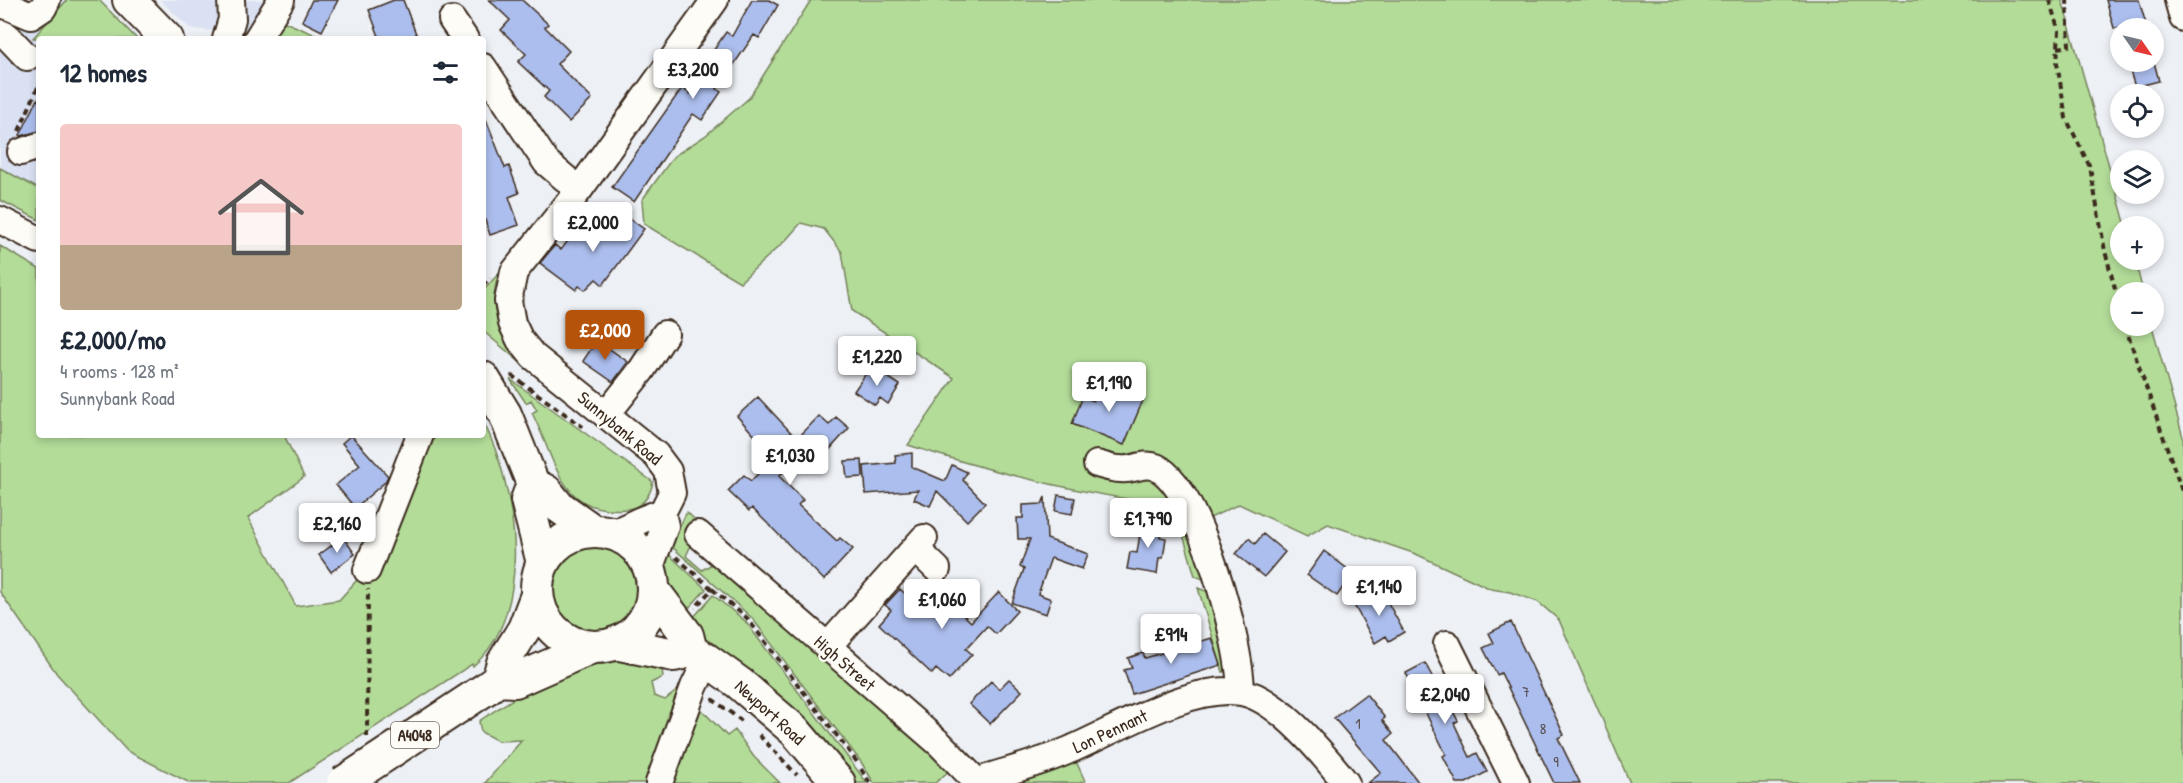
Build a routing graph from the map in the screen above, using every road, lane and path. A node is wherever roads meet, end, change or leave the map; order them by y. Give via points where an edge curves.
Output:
1 (47, 0) edge
2 (129, 0) edge
3 (231, 0) edge
4 (282, 0) edge
5 (715, 0) edge
6 (2049, 0) edge
7 (2067, 0) edge
8 (2178, 0) edge
9 (0, 3) edge
10 (2183, 18) edge
11 (0, 33) edge
12 (164, 36) edge
13 (227, 36) edge
14 (259, 36) edge
15 (2058, 48) junction
16 (486, 72) edge
17 (35, 76) edge
18 (27, 145) edge
19 (579, 190) junction
20 (0, 220) edge
21 (36, 238) edge
22 (2113, 282) edge
23 (665, 334) dead end
24 (2128, 336) edge
25 (486, 383) edge
26 (606, 415) junction
27 (419, 438) edge
28 (1097, 464) dead end
29 (533, 484) junction
30 (2183, 494) edge
31 (662, 513) junction
32 (602, 532) junction
33 (702, 546) dead end
34 (378, 558) joint
35 (543, 563) junction
36 (937, 569) dead end
37 (658, 570) junction
38 (712, 588) junction
39 (537, 595) junction
40 (691, 613) dead end
41 (1447, 644) dead end
42 (603, 645) junction
43 (827, 647) junction
44 (699, 656) junction
45 (493, 684) junction
46 (1240, 692) junction
47 (705, 693) dead end
48 (744, 723) dead end
49 (753, 729) dead end
50 (367, 748) dead end
51 (343, 783) edge
52 (659, 783) edge
53 (805, 783) edge
54 (839, 783) edge
55 (870, 783) edge
56 (980, 783) edge
57 (1346, 783) edge
58 (1516, 783) edge

1 - 9 street via 31,16
2 - 12 main road
3 - 13 street via 232,19
4 - 14 street
5 - 19 street, Sunnybank Road
6 - 15 path via 2059,31
7 - 15 path via 2069,46
8 - 10 street
11 - 17 street via 7,36
15 - 22 path via 2066,118 2090,167
16 - 19 street via 546,162
17 - 18 path via 18,134
19 - 26 street, Sunnybank Road via 514,272 508,301 512,323 533,356
20 - 21 street
23 - 26 street
24 - 30 path
25 - 29 main road via 505,414
26 - 31 street, Sunnybank Road via 664,464 672,486 670,501
27 - 34 street
28 - 46 street via 1121,470 1155,467 1170,478 1189,507 1227,610 1241,669
29 - 32 main road via 546,491 558,506
29 - 35 main road via 527,500
31 - 32 street via 631,526
31 - 37 street, Sunnybank Road
32 - 35 main road via 581,531 562,539
32 - 37 main road via 626,539
33 - 43 street, High Street
34 - 50 path
35 - 39 main road
36 - 43 street via 919,543
37 - 38 path
37 - 42 main road via 644,621 630,636
37 - 44 main road, Newport Road
38 - 40 path
38 - 55 path via 747,618
39 - 42 main road via 542,614 554,631 581,647
39 - 45 main road via 524,629
41 - 58 street
42 - 44 main road
42 - 45 main road, A4048 via 515,681
43 - 56 street, High Street
44 - 52 street via 694,687
44 - 54 main road, Newport Road via 786,723
45 - 51 main road, A4048, bridge
46 - 56 street, Lon Pennant via 1213,693 1161,707 1066,752
46 - 57 street, Lon Pennant via 1274,708
47 - 48 path
49 - 53 path

